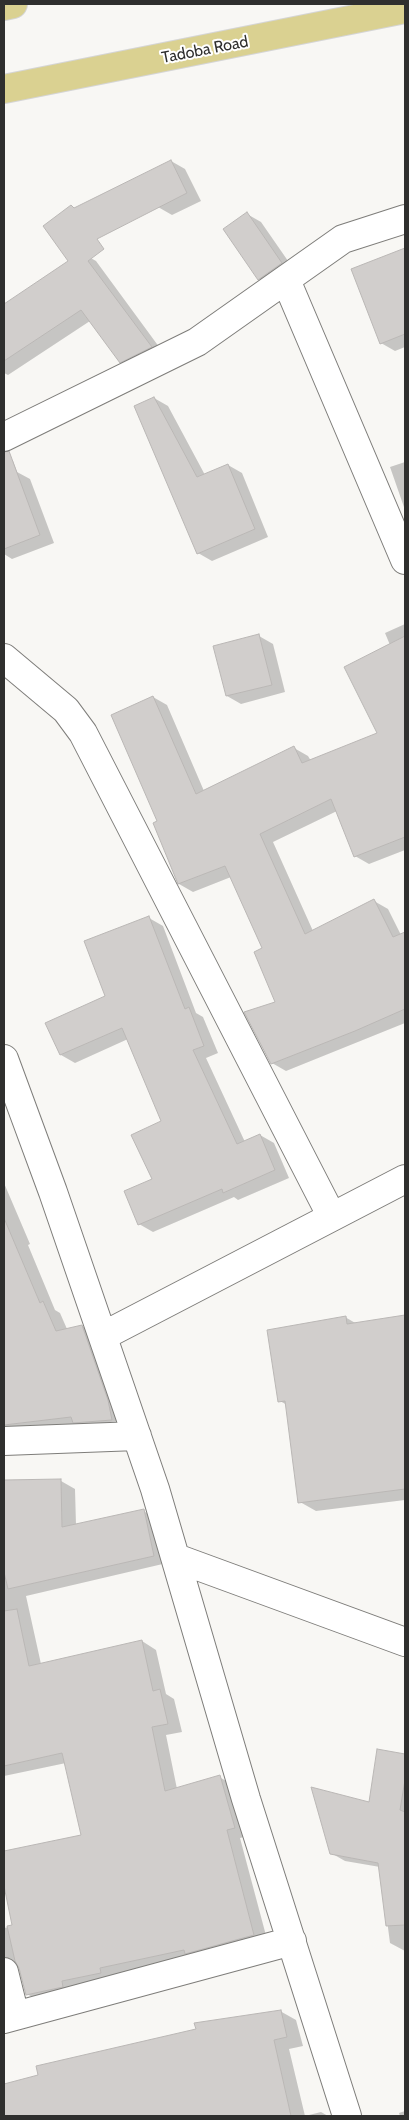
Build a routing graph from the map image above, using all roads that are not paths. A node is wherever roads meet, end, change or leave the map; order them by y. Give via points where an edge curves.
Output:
1 (13, 4) edge
2 (4, 6) edge
3 (405, 9) edge
4 (4, 89) edge
5 (405, 219) edge
6 (286, 280) junction
7 (4, 437) edge
8 (405, 560) edge
9 (4, 658) edge
10 (4, 1059) edge
11 (405, 1179) edge
12 (332, 1217) junction
13 (103, 1336) junction
14 (137, 1436) junction
15 (4, 1440) edge
16 (176, 1558) junction
17 (405, 1642) edge
18 (292, 1941) junction
19 (4, 1972) edge
20 (10, 2017) edge
21 (348, 2116) edge

1 - 2 main road
3 - 4 main road, Tadoba Road
5 - 6 street via 344,240
6 - 7 street via 196,342
6 - 8 street
9 - 12 street via 66,710 83,733
10 - 13 street
11 - 12 street
12 - 13 street
13 - 14 street
14 - 15 street
14 - 16 street
16 - 17 street
16 - 18 street via 246,1799
18 - 20 street
18 - 21 street
19 - 20 street

